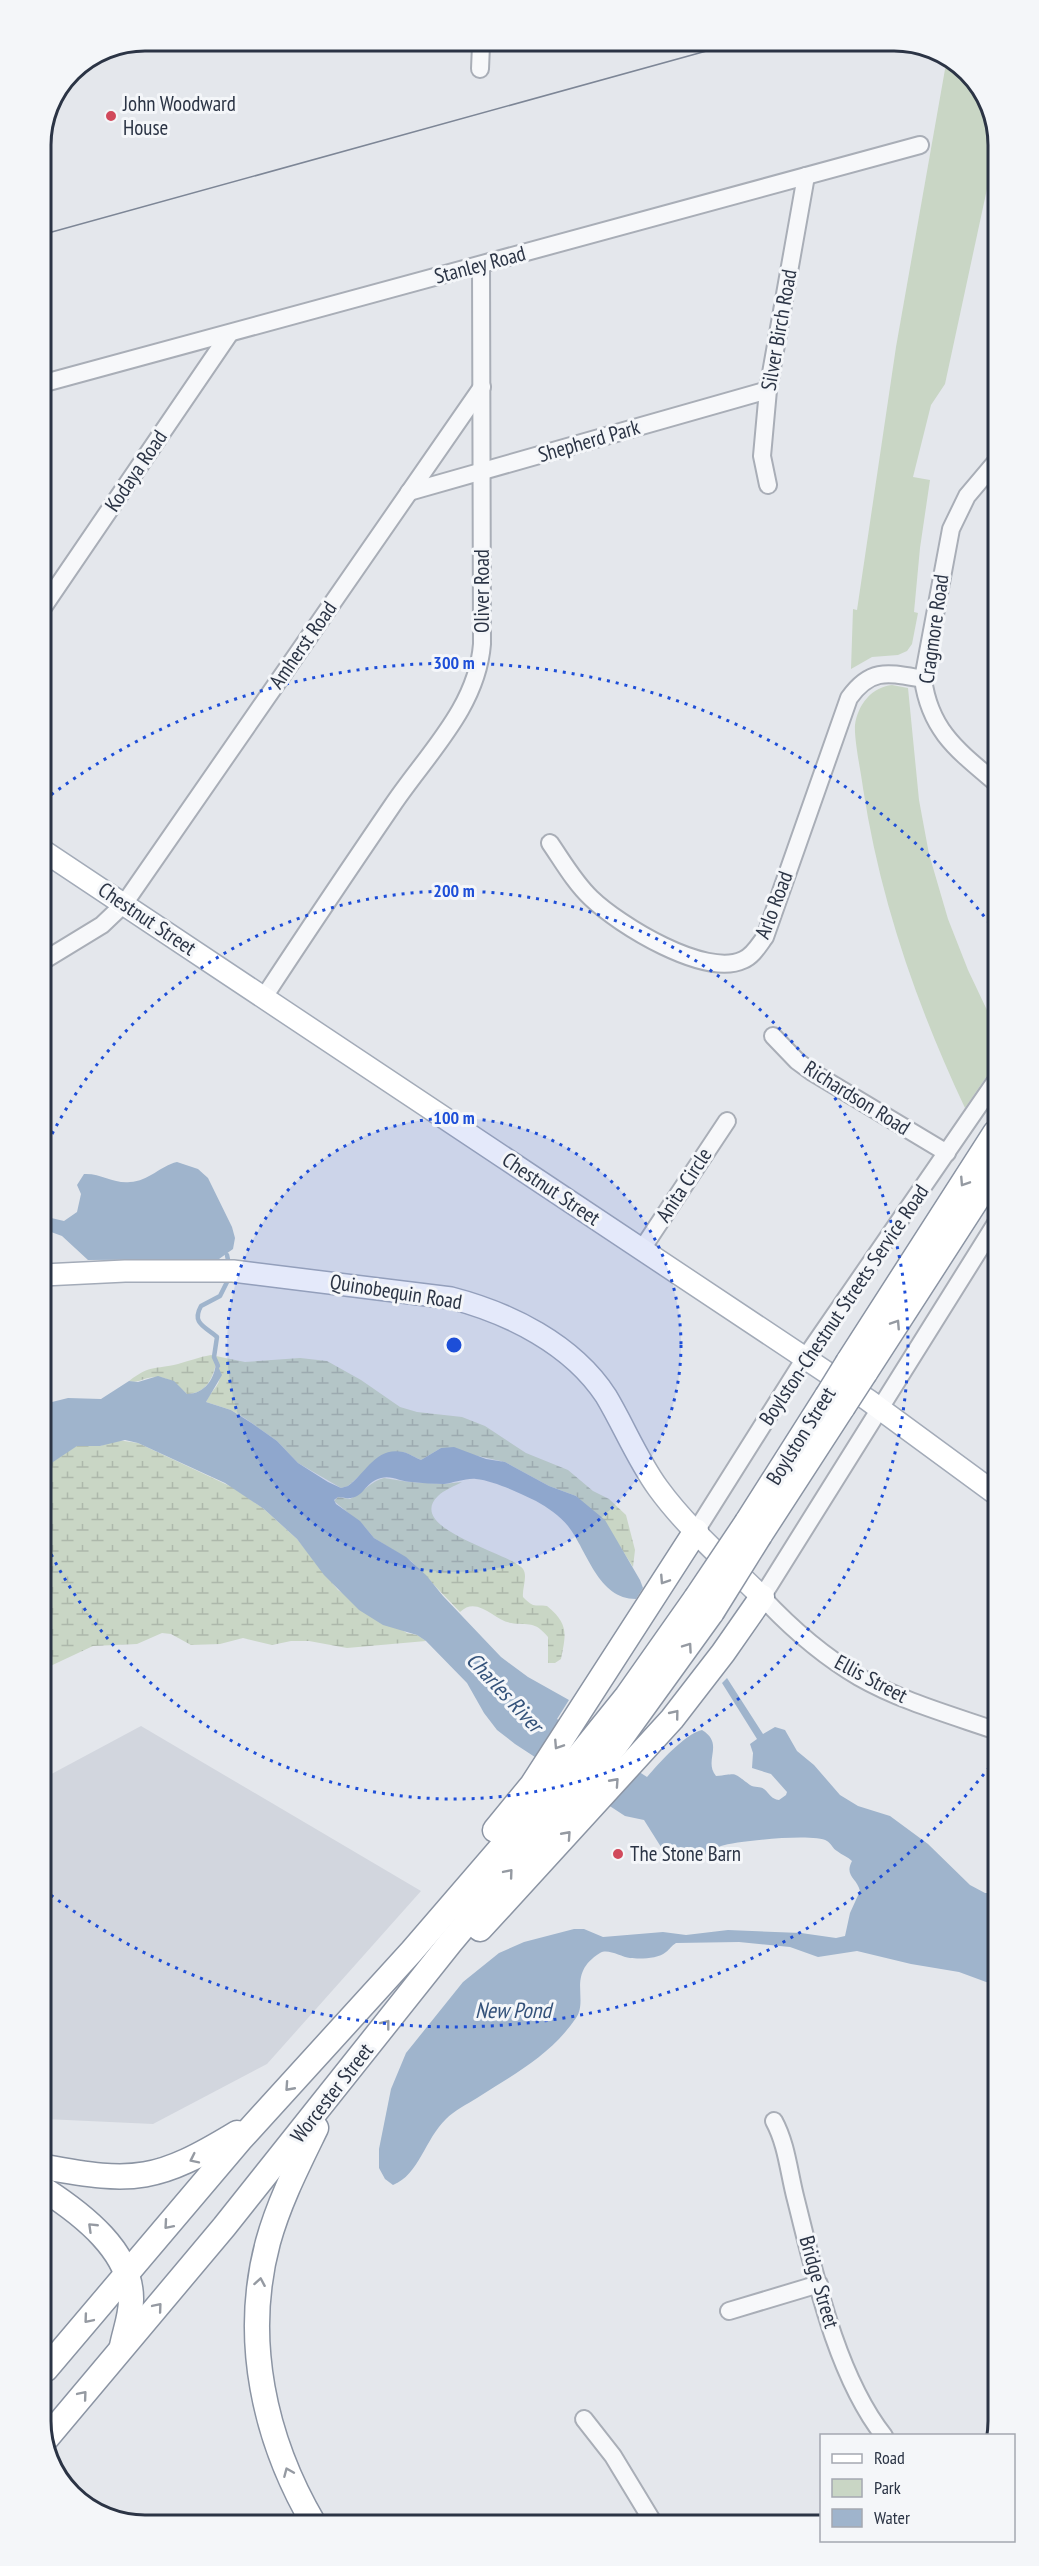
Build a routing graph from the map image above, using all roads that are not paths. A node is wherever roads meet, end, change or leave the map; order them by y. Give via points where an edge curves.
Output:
1 (481, 51) edge
2 (480, 69) dead end
3 (920, 145) dead end
4 (806, 176) junction
5 (481, 265) junction
6 (230, 333) junction
7 (51, 381) edge
8 (482, 387) junction
9 (768, 390) junction
10 (482, 471) junction
11 (988, 471) edge
12 (768, 485) dead end
13 (409, 492) junction
14 (51, 596) edge
15 (923, 679) junction
16 (988, 776) edge
17 (550, 843) dead end
18 (51, 856) edge
19 (124, 904) junction
20 (51, 956) edge
21 (264, 997) junction
22 (773, 1036) dead end
23 (988, 1092) edge
24 (727, 1121) dead end
25 (988, 1145) edge
26 (947, 1153) junction
27 (988, 1181) edge
28 (988, 1236) edge
29 (642, 1249) junction
30 (51, 1275) edge
31 (805, 1358) junction
32 (856, 1368) junction
33 (880, 1408) junction
34 (988, 1488) edge
35 (696, 1531) junction
36 (762, 1597) junction
37 (988, 1728) edge
38 (607, 1739) joint
39 (566, 1789) junction
40 (335, 2089) junction
41 (261, 2117) junction
42 (774, 2121) dead end
43 (51, 2168) edge
44 (51, 2194) edge
45 (126, 2274) junction
46 (819, 2284) junction
47 (729, 2311) dead end
48 (121, 2352) junction
49 (51, 2363) edge
50 (584, 2419) dead end
51 (52, 2432) edge
52 (883, 2434) edge
53 (310, 2515) edge
54 (649, 2515) edge

1 - 2 street
3 - 4 street, Stanley Road
4 - 5 street, Stanley Road
4 - 9 street, Silver Birch Road
5 - 6 street, Stanley Road
5 - 8 street, Oliver Road
6 - 7 street, Stanley Road
6 - 14 street, Kodaya Road
8 - 10 street, Oliver Road
8 - 13 street, Amherst Road
9 - 10 street, Shepherd Park
9 - 12 street, Silver Birch Road via 762,456
10 - 13 street, Shepherd Park
10 - 21 street, Oliver Road via 482,644 471,691
11 - 15 street, Cragmore Road via 967,496 951,529
13 - 19 street, Amherst Road
15 - 16 street, Cragmore Road via 926,702 936,722 953,744
15 - 17 street, Arlo Road via 877,674 849,698 765,937 743,960 730,963 694,958 645,937 590,897
18 - 19 main road, Chestnut Street
19 - 20 street, Amherst Road via 102,925
19 - 21 main road, Chestnut Street
21 - 29 main road, Chestnut Street
22 - 26 street, Richardson Road via 812,1072
23 - 26 street, Boylston-Chestnut Streets Service Road
24 - 29 street, Anita Circle
25 -> 32 highway, Boylston Street
26 - 31 street, Boylston-Chestnut Streets Service Road
32 -> 27 highway, Boylston Street
28 - 33 street
29 - 31 main road, Chestnut Street
30 - 35 main road, Quinobequin Road via 149,1270 252,1272 437,1296 481,1307 540,1335 587,1372 659,1489
31 - 33 main road, Chestnut Street
31 - 35 street, Boylston-Chestnut Streets Service Road
32 - 38 highway, Boylston Street, bridge via 704,1605 644,1674
33 - 34 main road, Chestnut Street
33 - 36 street
35 - 36 main road, Quinobequin Road
35 -> 39 highway via 575,1718
36 - 37 street, Ellis Street via 823,1653 858,1676 902,1697
39 -> 36 highway via 637,1758 695,1689
38 - 39 highway, Worcester Street
40 -> 39 highway, Worcester Street via 408,1996 495,1913
39 -> 41 highway, Worcester Street
48 -> 40 highway, Worcester Street
53 -> 40 highway via 288,2474 271,2425 260,2371 257,2305 264,2259 279,2211
41 -> 43 highway via 199,2156 156,2173 104,2177
41 -> 45 highway, Worcester Street
42 - 46 street, Bridge Street
45 -> 44 highway via 100,2235
45 - 48 highway via 131,2301
45 -> 49 highway, Worcester Street
46 - 47 street
46 - 52 street, Bridge Street via 847,2371
51 -> 48 highway, Worcester Street
50 - 54 street via 618,2463

